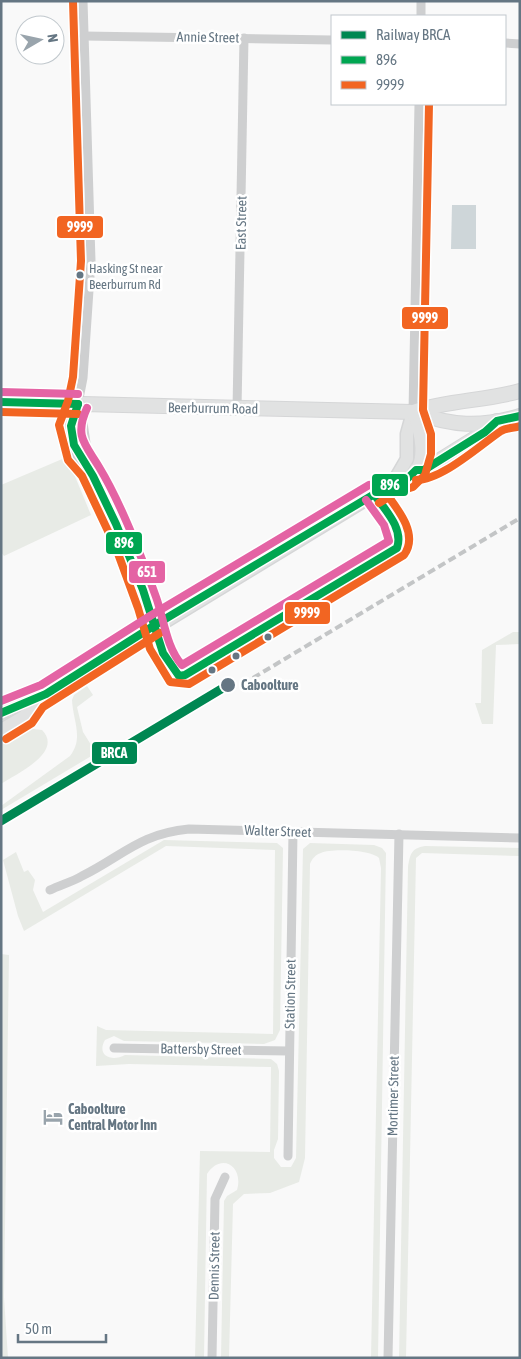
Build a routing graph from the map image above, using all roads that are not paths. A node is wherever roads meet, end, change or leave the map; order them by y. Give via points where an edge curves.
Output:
1 (83, 1) edge
2 (421, 1) edge
3 (421, 15) edge
4 (84, 36) junction
5 (244, 38) junction
6 (331, 40) edge
7 (506, 43) edge
8 (520, 44) edge
9 (419, 105) edge
10 (520, 391) edge
11 (5, 400) edge
12 (78, 404) junction
13 (237, 409) junction
14 (413, 412) junction
15 (520, 416) edge
16 (497, 421) junction
17 (90, 470) junction
18 (416, 470) junction
19 (393, 482) junction
20 (124, 544) junction
21 (160, 622) junction
22 (36, 700) junction
23 (1, 713) edge
24 (1, 730) edge
25 (293, 832) junction
26 (399, 834) junction
27 (520, 838) edge
28 (50, 890) dead end
29 (114, 1048) dead end
30 (288, 1051) junction
31 (288, 1156) dead end
32 (225, 1177) dead end
33 (212, 1358) edge
34 (388, 1358) edge

1 - 4 street
2 - 3 street
4 - 5 street, Annie Street
4 - 12 street via 91,261 83,378
5 - 6 street, Annie Street
5 - 13 street, East Street
7 - 8 street
9 - 14 street
10 - 14 main road, Beerburrum Road via 480,400 435,404
11 - 12 main road, Beerburrum Road
12 - 13 main road, Beerburrum Road
12 - 17 street
12 - 17 street via 69,423 71,438 78,456
13 - 14 main road, Beerburrum Road
14 - 16 main road, Beerburrum Road via 452,424
14 - 18 street via 421,434
14 - 19 street via 407,434 407,460
15 - 16 main road, Beerburrum Road
16 - 18 main road via 424,470
17 - 20 street
18 - 19 street via 407,479
19 - 21 street
20 - 21 street
20 - 21 street via 139,560
21 - 22 street
22 - 23 street via 17,704
22 - 24 street via 25,716
25 - 26 street, Walter Street
25 - 28 street, Walter Street via 189,829 164,832 140,841 82,876
25 - 30 street, Station Street
26 - 27 street, Walter Street
26 - 34 street, Mortimer Street
29 - 30 street, Battersby Street
30 - 31 street, Station Street
32 - 33 street, Dennis Street via 215,1199

